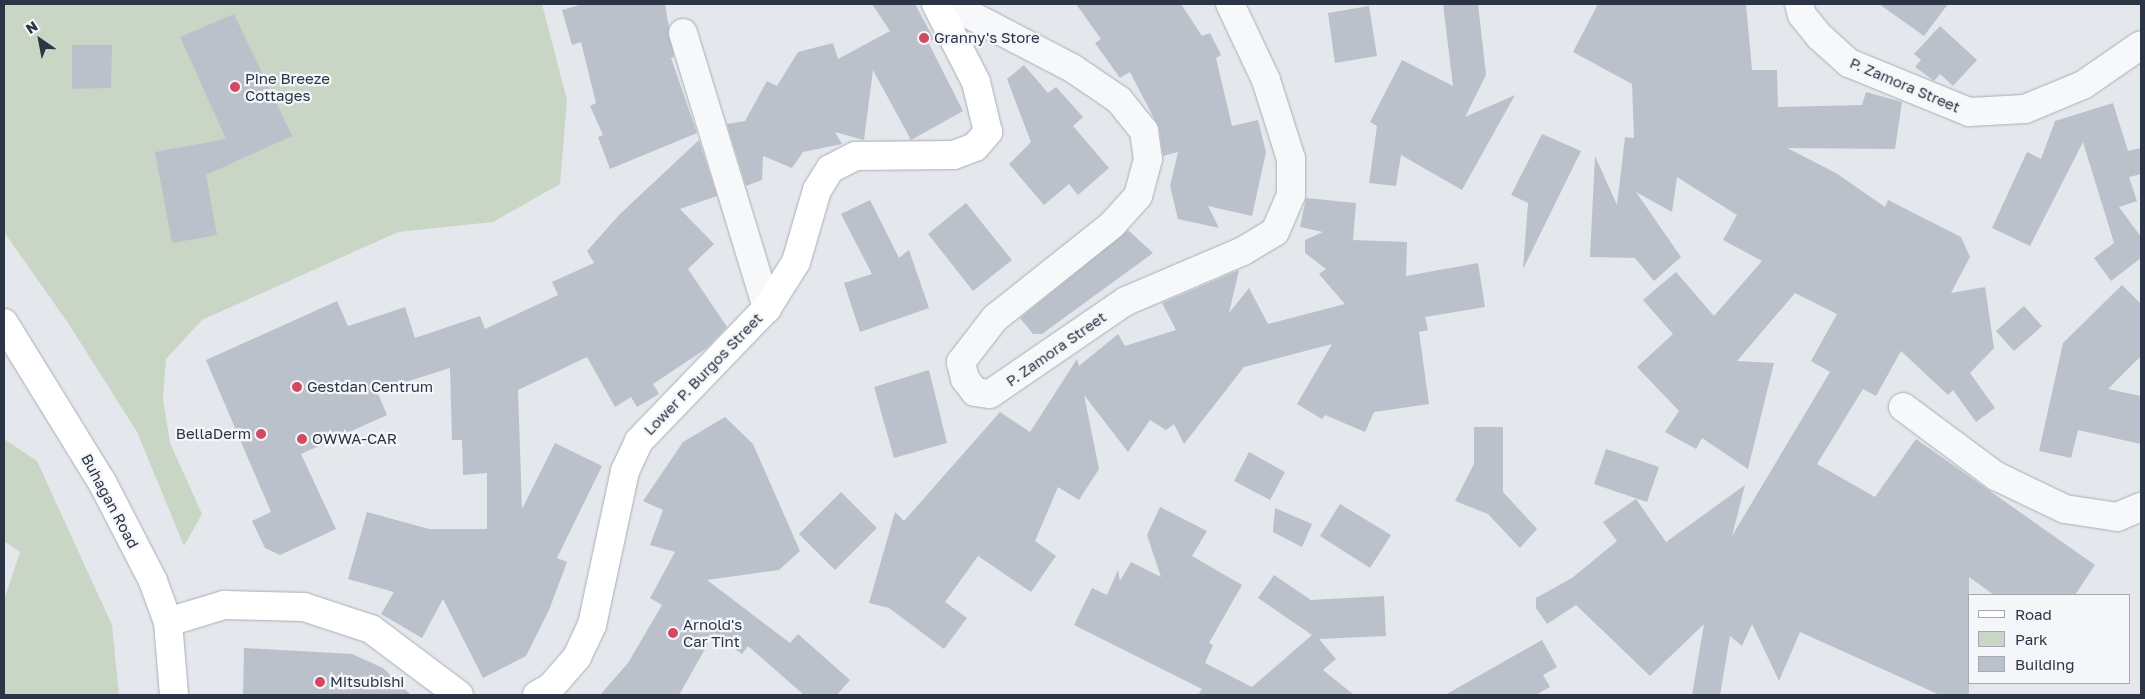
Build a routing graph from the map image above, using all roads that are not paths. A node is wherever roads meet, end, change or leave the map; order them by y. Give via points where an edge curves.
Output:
1 (936, 4) edge
2 (948, 4) edge
3 (1230, 4) edge
4 (1799, 4) edge
5 (683, 33) dead end
6 (2141, 45) edge
7 (766, 308) junction
8 (4, 323) edge
9 (1903, 407) dead end
10 (2141, 507) edge
11 (168, 622) junction
12 (174, 695) edge
13 (459, 695) edge
14 (537, 695) edge

1 - 7 street, Lower P. Burgos Street via 976,82 988,132 975,147 954,155 856,156 830,169 817,190 796,262
2 - 3 street, P. Zamora Street via 1072,68 1119,100 1144,131 1148,159 1138,196 1112,225 995,318 961,362 965,379 974,392 990,394 1126,300 1244,251 1275,232 1290,195 1291,158 1266,80
4 - 6 street, P. Zamora Street via 1802,15 1820,38 1848,63 1969,112 2025,109 2083,86
5 - 7 street
7 - 14 street, Lower P. Burgos Street via 639,441 625,471 592,626 577,657 551,687
8 - 11 street, Buhagan Road via 102,482 152,581
9 - 10 street via 1996,476 2065,509 2117,517
11 - 12 street, Buhagan Road
11 - 13 street via 224,605 304,607 371,629

